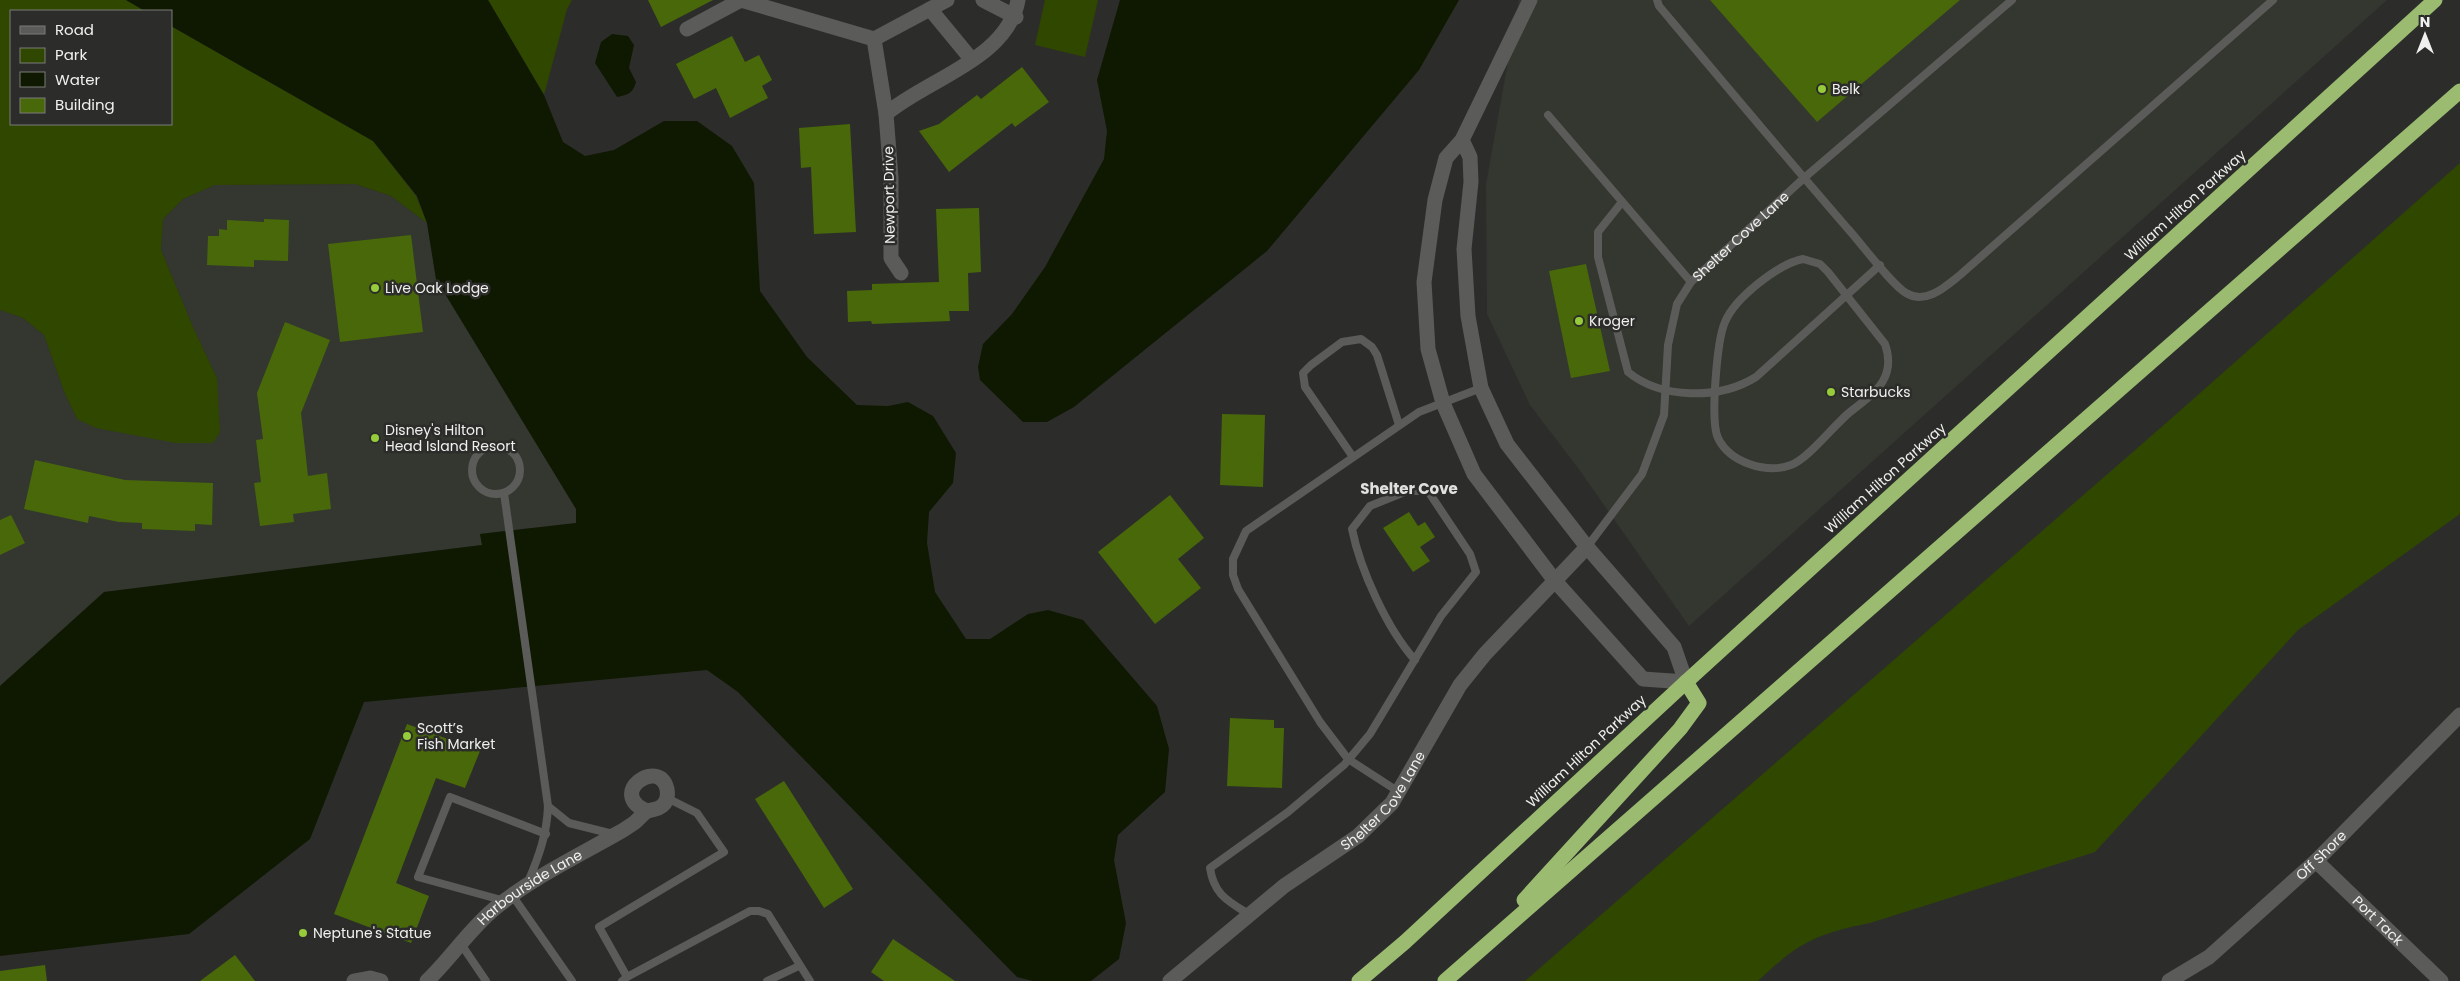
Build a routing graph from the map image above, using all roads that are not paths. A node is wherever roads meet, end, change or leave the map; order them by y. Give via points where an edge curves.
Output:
1 (947, 0) edge
2 (982, 0) edge
3 (1018, 0) edge
4 (1530, 0) edge
5 (1657, 0) edge
6 (2012, 0) edge
7 (2273, 0) edge
8 (2435, 0) edge
9 (930, 9) junction
10 (1016, 17) junction
11 (687, 29) dead end
12 (874, 39) junction
13 (972, 60) junction
14 (2460, 91) edge
15 (886, 114) junction
16 (1548, 115) dead end
17 (1462, 140) junction
18 (1804, 178) junction
19 (1622, 202) junction
20 (1880, 265) junction
21 (901, 272) dead end
22 (1691, 282) junction
23 (1846, 295) junction
24 (1481, 388) junction
25 (1667, 391) junction
26 (1715, 391) junction
27 (1443, 403) junction
28 (1398, 425) junction
29 (1353, 457) junction
30 (504, 492) junction
31 (1587, 547) junction
32 (1555, 581) junction
33 (1415, 660) junction
34 (1686, 682) junction
35 (2460, 715) edge
36 (1348, 760) junction
37 (1399, 792) junction
38 (667, 798) junction
39 (548, 806) junction
40 (647, 811) junction
41 (546, 834) junction
42 (616, 835) junction
43 (2316, 861) junction
44 (526, 886) junction
45 (509, 898) junction
46 (1250, 915) junction
47 (461, 944) junction
48 (1474, 955) junction
49 (799, 966) junction
50 (624, 979) edge
51 (354, 981) edge
52 (381, 981) edge
53 (427, 981) edge
54 (486, 981) edge
55 (572, 981) edge
56 (767, 981) edge
57 (810, 981) edge
58 (1170, 981) edge
59 (1359, 981) edge
60 (1445, 981) edge
61 (2169, 981) edge
62 (2441, 981) edge

1 - 9 street
2 - 10 street
3 - 10 street
4 - 17 street
5 - 18 lane
6 - 18 lane, Shelter Cove Lane
7 - 20 lane via 1945,287 1920,298 1906,293
8 - 34 highway, William Hilton Parkway
9 - 12 street
9 - 13 street
10 - 13 street via 988,49
11 - 12 street via 741,0
12 - 15 street, Newport Drive
13 - 15 street
14 - 48 highway
15 - 21 street, Newport Drive via 891,178 891,258
16 - 19 lane
17 - 24 street via 1470,157 1471,182 1464,249 1468,316
17 - 27 street via 1446,158 1435,200 1424,282 1428,349
18 - 20 lane
18 - 22 lane, Shelter Cove Lane
19 - 22 lane
19 - 25 lane via 1598,232 1598,257 1628,372 1642,383
20 - 23 lane
22 - 25 lane, Shelter Cove Lane via 1677,304 1668,345
23 - 26 lane via 1756,377 1745,384
23 - 26 lane via 1828,272 1813,261 1791,262 1776,271 1735,305 1725,321 1720,336
23 - 26 lane via 1885,344 1886,376 1873,393 1838,422 1803,458 1776,469 1758,467 1735,457 1718,438 1714,422
24 - 27 lane
24 - 31 street via 1507,444
25 - 26 lane
25 - 31 lane, Shelter Cove Lane via 1664,415 1642,474
27 - 28 lane
27 - 32 street via 1474,474
28 - 29 lane
28 - 29 lane via 1372,347 1361,339 1342,342 1311,365 1302,378
29 - 36 lane via 1246,531 1234,558 1233,575 1238,589 1320,722
30 - 30 lane via 517,482 520,466 512,452 497,445 482,450 473,462 474,477 477,484 489,493
30 - 39 lane
31 - 32 street, Shelter Cove Lane
31 - 34 street via 1674,647
32 - 34 street via 1644,679
32 - 37 street, Shelter Cove Lane via 1460,685
33 - 33 lane via 1442,616 1476,572 1470,554 1428,491 1406,491 1370,506 1352,529 1356,547 1389,625
33 - 36 lane via 1370,734
34 - 48 highway via 1699,703 1680,729
34 - 59 highway, William Hilton Parkway
35 - 43 street, Off Shore
36 - 37 lane
36 - 46 lane via 1288,812 1210,868 1212,883 1227,900
37 - 46 street, Shelter Cove Lane via 1358,836 1284,886
38 - 40 street, Harbourside Lane via 657,810
38 - 40 street via 667,787 661,779 643,777 632,791 633,800
38 - 50 lane via 697,813 724,852 599,927
39 - 41 lane
39 - 42 lane via 569,823
40 - 42 street, Harbourside Lane
41 - 44 lane
41 - 45 lane via 450,797 418,877
42 - 44 street, Harbourside Lane
43 - 61 street, Off Shore via 2210,957
43 - 62 street, Port Tack
44 - 45 street, Harbourside Lane
45 - 47 street, Harbourside Lane
45 - 55 lane
46 - 58 street, Shelter Cove Lane
47 - 53 street, Harbourside Lane
47 - 54 lane
48 - 60 highway
49 - 50 lane via 768,914 750,911
49 - 56 lane
49 - 57 lane
51 - 52 street via 370,978

